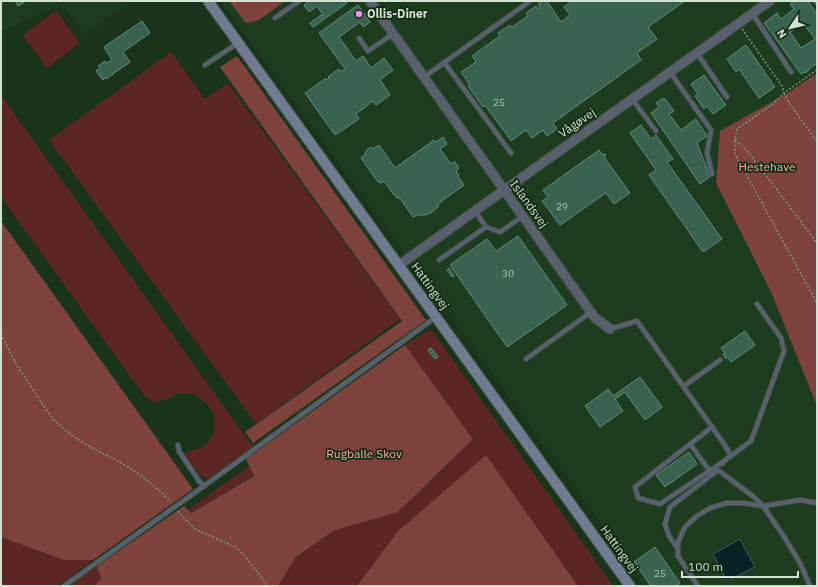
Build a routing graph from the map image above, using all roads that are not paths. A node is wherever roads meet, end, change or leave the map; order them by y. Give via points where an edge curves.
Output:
1 (208, 1) edge
2 (298, 1) edge
3 (371, 1) edge
4 (530, 1) edge
5 (770, 1) edge
6 (752, 13) junction
7 (275, 18) dead end
8 (393, 34) junction
9 (359, 38) dead end
10 (238, 43) junction
11 (697, 53) junction
12 (444, 62) junction
13 (205, 65) dead end
14 (670, 72) junction
15 (791, 72) dead end
16 (424, 77) junction
17 (727, 97) dead end
18 (632, 99) junction
19 (656, 131) dead end
20 (510, 153) dead end
21 (712, 174) dead end
22 (504, 190) junction
23 (475, 211) junction
24 (523, 216) junction
25 (486, 227) junction
26 (439, 260) dead end
27 (399, 265) junction
28 (757, 304) dead end
29 (591, 312) junction
30 (436, 317) junction
31 (610, 329) joint
32 (526, 359) dead end
33 (720, 360) dead end
34 (684, 386) junction
35 (712, 427) junction
36 (690, 444) junction
37 (178, 445) dead end
38 (731, 456) junction
39 (724, 462) junction
40 (710, 470) junction
41 (718, 470) junction
42 (204, 486) junction
43 (678, 492) junction
44 (682, 498) junction
45 (817, 503) edge
46 (763, 506) junction
47 (678, 549) junction
48 (64, 586) edge
49 (630, 586) edge
50 (698, 586) edge
51 (810, 586) edge

1 - 10 street, Hattingvej
2 - 7 lane
3 - 8 street, Islandsvej
4 - 12 lane
5 - 6 street, Vågøvej
6 - 11 street, Vågøvej
6 - 15 lane
8 - 9 lane via 368,51
8 - 16 street, Islandsvej
10 - 13 lane
10 - 27 street, Hattingvej
11 - 14 street, Vågøvej
11 - 17 lane
12 - 16 lane
12 - 20 lane
14 - 18 street, Vågøvej
14 - 21 lane via 710,130 708,153
16 - 22 street, Islandsvej
18 - 19 lane
18 - 22 street, Vågøvej
22 - 23 street, Vågøvej
22 - 24 street, Islandsvej
23 - 25 lane
23 - 27 street, Vågøvej
24 - 25 lane via 500,232
24 - 29 street, Islandsvej
25 - 26 lane
27 - 30 street, Hattingvej
28 - 38 lane via 781,338 784,351 751,441
29 - 31 street, Islandsvej
29 - 32 lane
30 - 42 lane
30 - 49 street, Hattingvej
31 - 34 lane, Islandsvej via 636,321
33 - 34 lane
34 - 35 lane, Islandsvej
35 - 36 lane
35 - 38 lane, Islandsvej
36 - 40 lane
36 - 43 lane via 635,487 638,498 660,504
37 - 42 lane via 179,451
38 - 39 lane
39 - 40 lane
39 - 41 lane
40 - 43 lane
41 - 44 lane
41 - 46 lane
42 - 48 lane
43 - 44 lane
44 - 47 lane via 670,507 665,524
45 - 46 lane via 800,500
46 - 47 lane via 727,503 710,508 686,527 678,542
46 - 51 lane via 800,563
47 - 50 lane via 678,556

